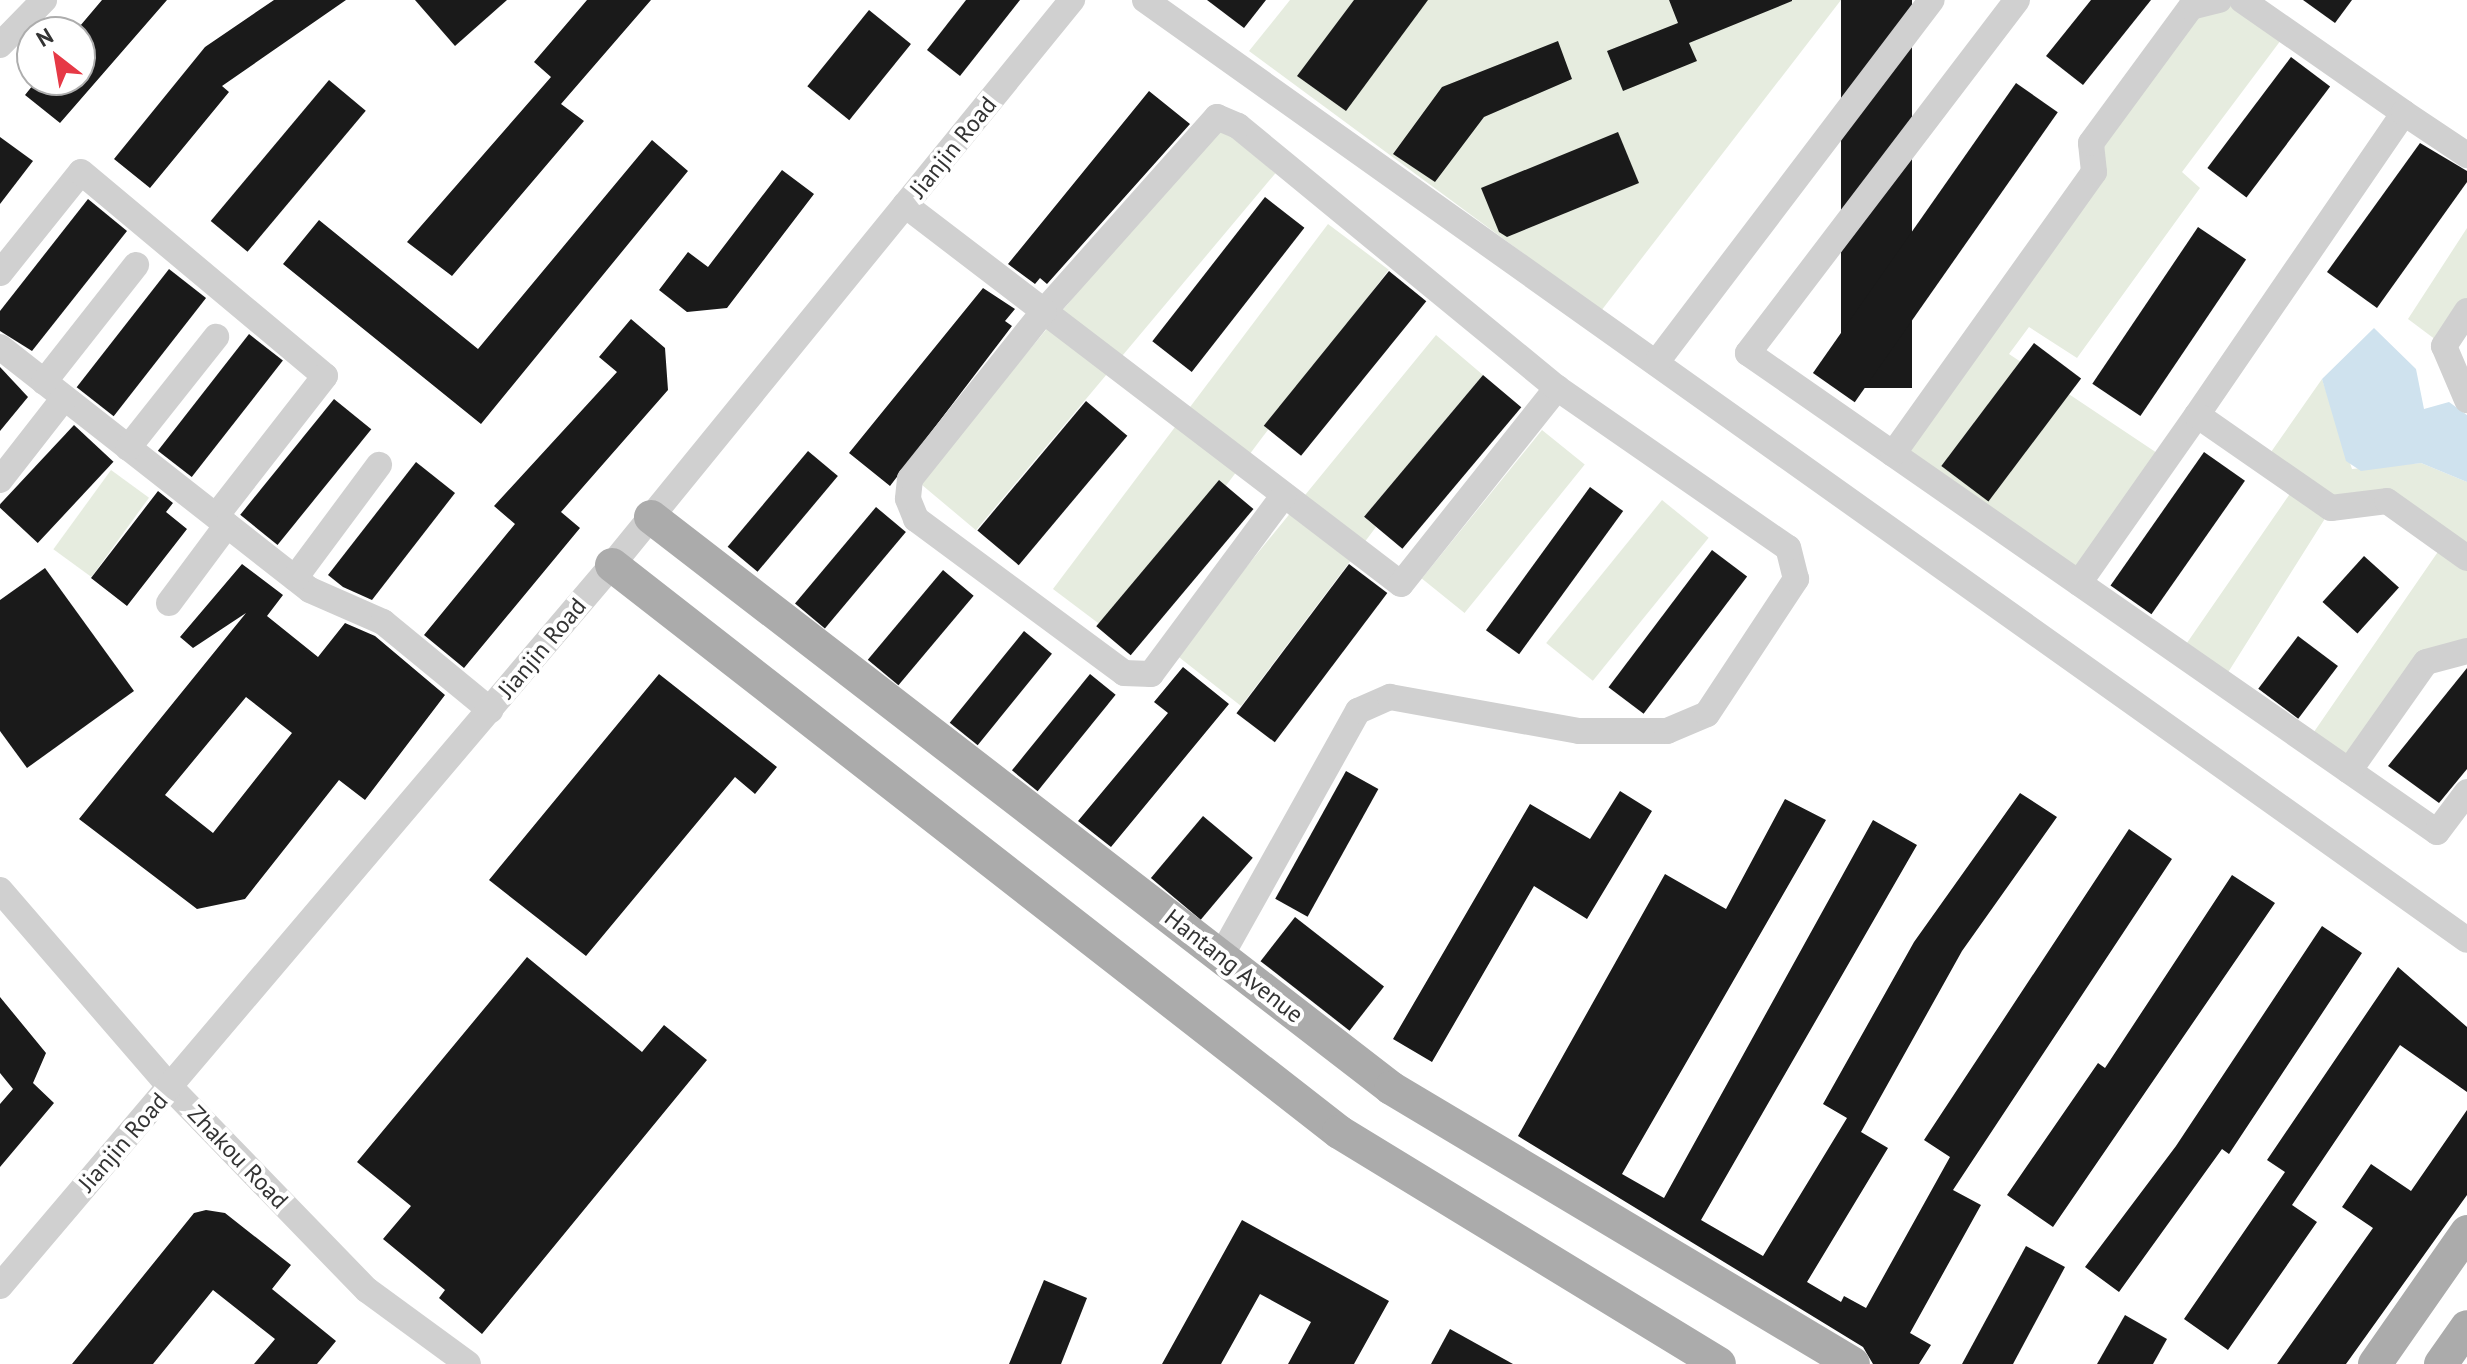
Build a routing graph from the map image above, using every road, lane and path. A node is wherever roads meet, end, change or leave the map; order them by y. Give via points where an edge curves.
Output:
1 (44, 0) edge
2 (1072, 0) edge
3 (1145, 0) edge
4 (1932, 0) edge
5 (2017, 0) edge
6 (2219, 0) edge
7 (2242, 0) edge
8 (0, 45) edge
9 (2404, 113) junction
10 (2467, 155) edge
11 (905, 205) junction
12 (136, 265) dead end
13 (0, 273) edge
14 (1044, 311) junction
15 (2467, 311) edge
16 (216, 337) dead end
17 (0, 347) edge
18 (1656, 363) junction
19 (1557, 388) junction
20 (54, 390) junction
21 (2467, 400) edge
22 (2197, 415) junction
23 (128, 448) junction
24 (1893, 454) junction
25 (379, 465) dead end
26 (0, 480) edge
27 (1284, 495) junction
28 (651, 517) junction
29 (222, 520) junction
30 (2467, 558) edge
31 (612, 565) junction
32 (295, 578) junction
33 (2079, 583) junction
34 (169, 603) dead end
35 (2467, 651) edge
36 (490, 710) junction
37 (2349, 771) junction
38 (2467, 792) edge
39 (0, 890) edge
40 (2467, 940) edge
41 (1221, 956) junction
42 (171, 1088) junction
43 (2467, 1232) edge
44 (0, 1286) edge
45 (2467, 1327) edge
46 (468, 1364) edge
47 (1719, 1364) edge
48 (1853, 1364) edge
49 (2375, 1364) edge
50 (2441, 1364) edge

1 - 8 street
2 - 11 street, Jianjin Road
3 - 18 street
4 - 18 street
5 - 24 street via 1748,353
6 - 24 street via 2191,7 2091,143 2094,172
7 - 9 street
9 - 10 street
9 - 22 street
11 - 14 street
11 - 28 street, Jianjin Road
12 - 20 street
13 - 29 street via 81,172 325,376
14 - 19 street via 1217,117 1238,126
14 - 27 street
14 - 27 street via 910,479 916,519 1124,673 1151,674
15 - 21 street via 2444,346
16 - 23 street
17 - 20 street
18 - 40 street
19 - 27 street via 1401,584
19 - 41 street via 1788,548 1796,579 1707,714 1667,731 1579,731 1390,697 1358,711
20 - 23 street
20 - 26 street
22 - 30 street via 2331,508 2387,501
22 - 33 street
23 - 29 street
24 - 33 street
25 - 32 street
28 - 31 street, Jianjin Road
28 - 41 main road, Hantang Avenue
29 - 32 street
29 - 34 street
31 - 36 street, Jianjin Road
31 - 47 main road via 1339,1132
32 - 36 street via 383,622
33 - 37 street
35 - 37 street via 2426,662
36 - 42 street, Jianjin Road
37 - 38 street via 2437,832
39 - 42 street, Zhakou Road
41 - 48 main road, Hantang Avenue via 1391,1088
42 - 44 street, Jianjin Road
42 - 46 street, Zhakou Road via 367,1290
43 - 49 main road
45 - 50 main road

